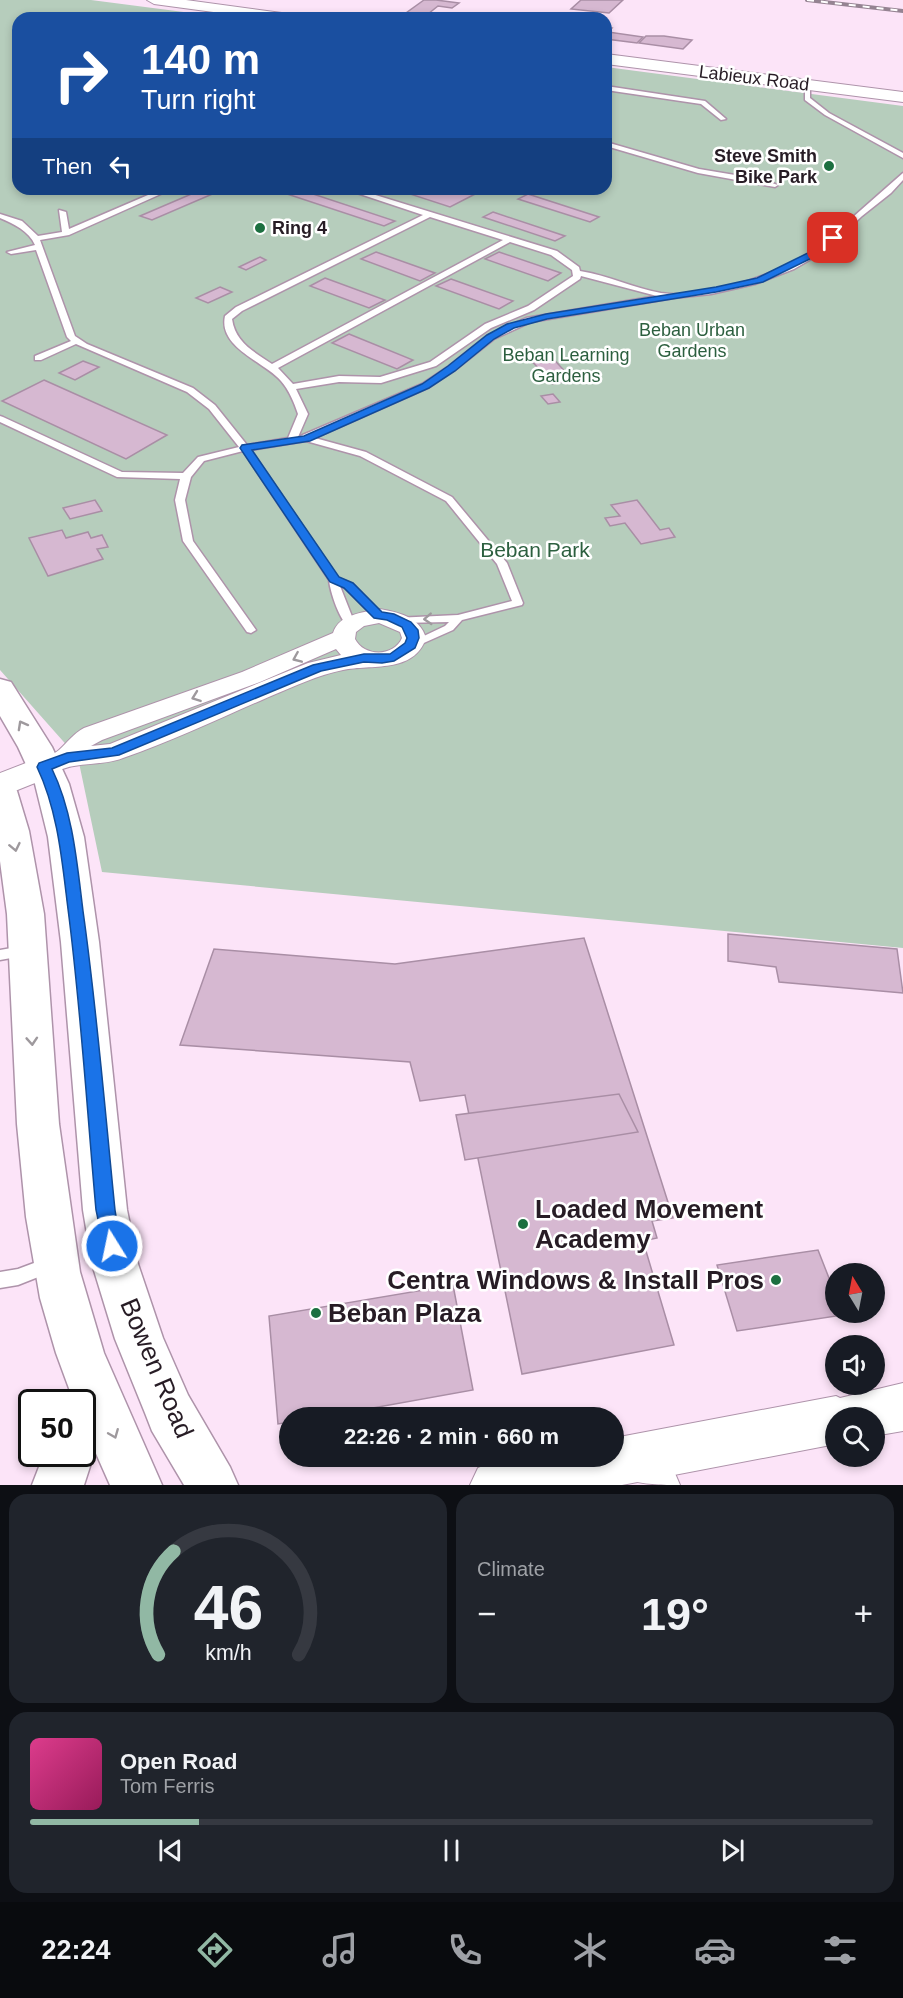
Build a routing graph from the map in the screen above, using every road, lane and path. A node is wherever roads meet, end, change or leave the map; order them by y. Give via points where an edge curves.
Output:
1 (154, 0) edge
2 (244, 12) edge
3 (612, 60) edge
4 (807, 85) junction
5 (612, 89) edge
6 (903, 97) edge
7 (723, 119) dead end
8 (612, 146) edge
9 (903, 156) edge
10 (903, 175) edge
11 (776, 185) dead end
12 (154, 195) edge
13 (368, 195) edge
14 (62, 212) dead end
15 (430, 214) junction
16 (0, 216) edge
17 (66, 233) junction
18 (510, 239) junction
19 (37, 243) junction
20 (11, 252) dead end
21 (577, 273) junction
22 (674, 296) junction
23 (77, 341) junction
24 (38, 358) dead end
25 (271, 368) junction
26 (290, 387) junction
27 (0, 419) edge
28 (306, 438) junction
29 (292, 440) junction
30 (245, 448) junction
31 (186, 476) junction
32 (334, 580) junction
33 (389, 618) junction
34 (458, 618) junction
35 (251, 630) dead end
36 (346, 631) junction
37 (410, 645) junction
38 (364, 658) junction
39 (0, 689) edge
40 (55, 762) junction
41 (0, 786) edge
42 (0, 791) edge
43 (14, 952) edge
44 (56, 1263) junction
45 (0, 1280) edge
46 (76, 1341) junction
47 (77, 1389) edge
48 (903, 1407) edge
49 (885, 1411) edge
50 (825, 1423) edge
51 (64, 1467) edge
52 (643, 1472) edge
53 (58, 1485) edge
54 (136, 1485) edge
55 (212, 1485) edge
56 (495, 1485) edge

1 - 2 street
3 - 4 street, Labieux Road
4 - 6 street, Labieux Road
4 - 9 lane via 807,99 827,114
5 - 7 lane via 703,102
8 - 11 lane via 713,175
10 - 22 lane via 821,250 760,280
12 - 17 lane
13 - 15 lane
14 - 17 lane
15 - 18 lane
15 - 25 lane via 238,309 228,318 227,329 235,340
16 - 19 lane via 19,223
17 - 19 lane
18 - 21 lane via 554,253 576,268
18 - 25 lane
19 - 20 lane
19 - 23 lane via 71,337
21 - 22 lane
21 - 26 lane via 567,285 531,308 488,326 434,364 381,380 339,379
22 - 28 lane via 510,326 425,386
23 - 24 lane
23 - 30 lane via 190,390 212,407
25 - 26 lane
26 - 29 lane via 303,414
27 - 31 lane via 120,475
28 - 29 lane
28 - 34 lane via 363,454 449,499 502,563 518,603
29 - 30 lane
30 - 31 lane via 201,459
30 - 32 lane
31 - 35 lane via 180,500 188,541
32 - 33 lane via 349,586
32 - 36 lane
34 -> 33 lane
33 - 36 street via 368,617
33 - 37 street via 411,630
34 - 37 lane via 449,628
36 - 38 street via 343,645
36 -> 40 street via 251,677 93,734
37 - 38 street via 394,657
38 - 40 street via 317,668 114,752
40 -> 39 main road, Bowen Road
40 - 41 street
40 - 55 main road, Bowen Road via 52,784 66,837 80,942 105,1210 115,1264 139,1339 170,1413
42 -> 43 main road via 21,876
43 -> 44 main road
44 - 45 lane
44 - 46 main road
46 - 47 main road
46 -> 54 main road
48 - 49 street
50 - 52 street
51 - 53 main road
52 - 56 street

